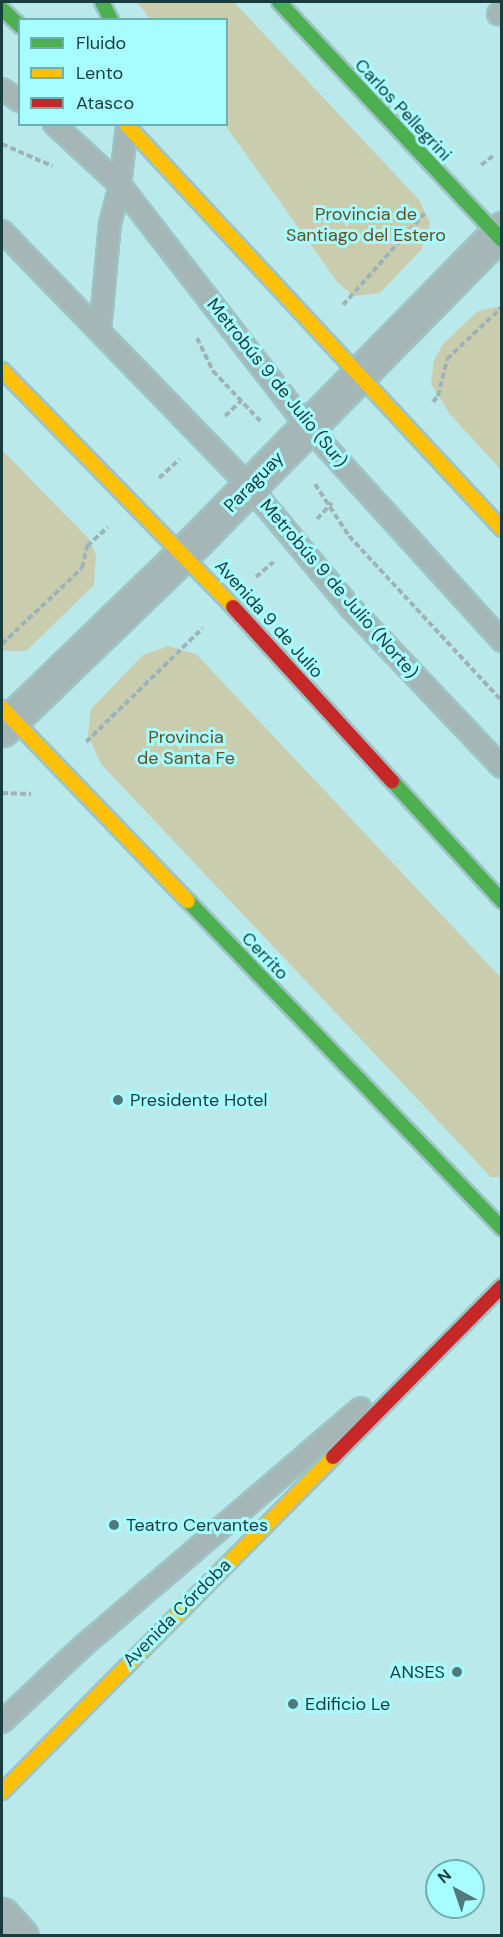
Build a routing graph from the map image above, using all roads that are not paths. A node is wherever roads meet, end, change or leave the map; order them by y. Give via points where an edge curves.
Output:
1 (102, 2) edge
2 (279, 2) edge
3 (2, 9) edge
4 (110, 18) edge
5 (18, 24) edge
6 (2, 89) edge
7 (18, 100) edge
8 (56, 126) edge
9 (127, 126) edge
10 (128, 126) edge
11 (120, 185) junction
12 (2, 231) edge
13 (500, 235) edge
14 (100, 331) junction
15 (2, 370) edge
16 (360, 374) junction
17 (308, 427) junction
18 (250, 487) junction
19 (501, 529) edge
20 (183, 553) junction
21 (501, 641) edge
22 (5, 719) edge
23 (501, 766) edge
24 (501, 901) edge
25 (501, 1229) edge
26 (501, 1286) edge
27 (480, 1306) junction
28 (2, 1722) edge
29 (2, 1792) edge
30 (2, 1915) edge
31 (21, 1935) edge

1 - 4 main road
2 - 13 main road, Carlos Pellegrini
3 - 5 main road
6 - 7 lane
8 - 11 lane, Metrobús 9 de Julio (Sur)
9 - 11 lane
10 - 16 main road
11 - 14 lane via 110,224
11 - 17 lane, Metrobús 9 de Julio (Sur)
12 - 14 lane, Metrobús 9 de Julio (Norte)
13 - 16 street, Paraguay
14 - 18 lane, Metrobús 9 de Julio (Norte)
15 - 20 main road, Avenida 9 de Julio
16 - 17 street, Paraguay
16 - 19 main road
17 - 18 street, Paraguay
17 - 21 lane, Metrobús 9 de Julio (Sur)
18 - 20 street, Paraguay
18 - 23 lane, Metrobús 9 de Julio (Norte) via 349,606
20 - 22 street, Paraguay
20 - 24 main road, Avenida 9 de Julio
22 - 25 main road, Cerrito via 59,768
26 - 27 main road, Avenida Córdoba
27 - 28 lane, Avenida Córdoba via 91,1640
27 - 29 main road, Avenida Córdoba
30 - 31 street

